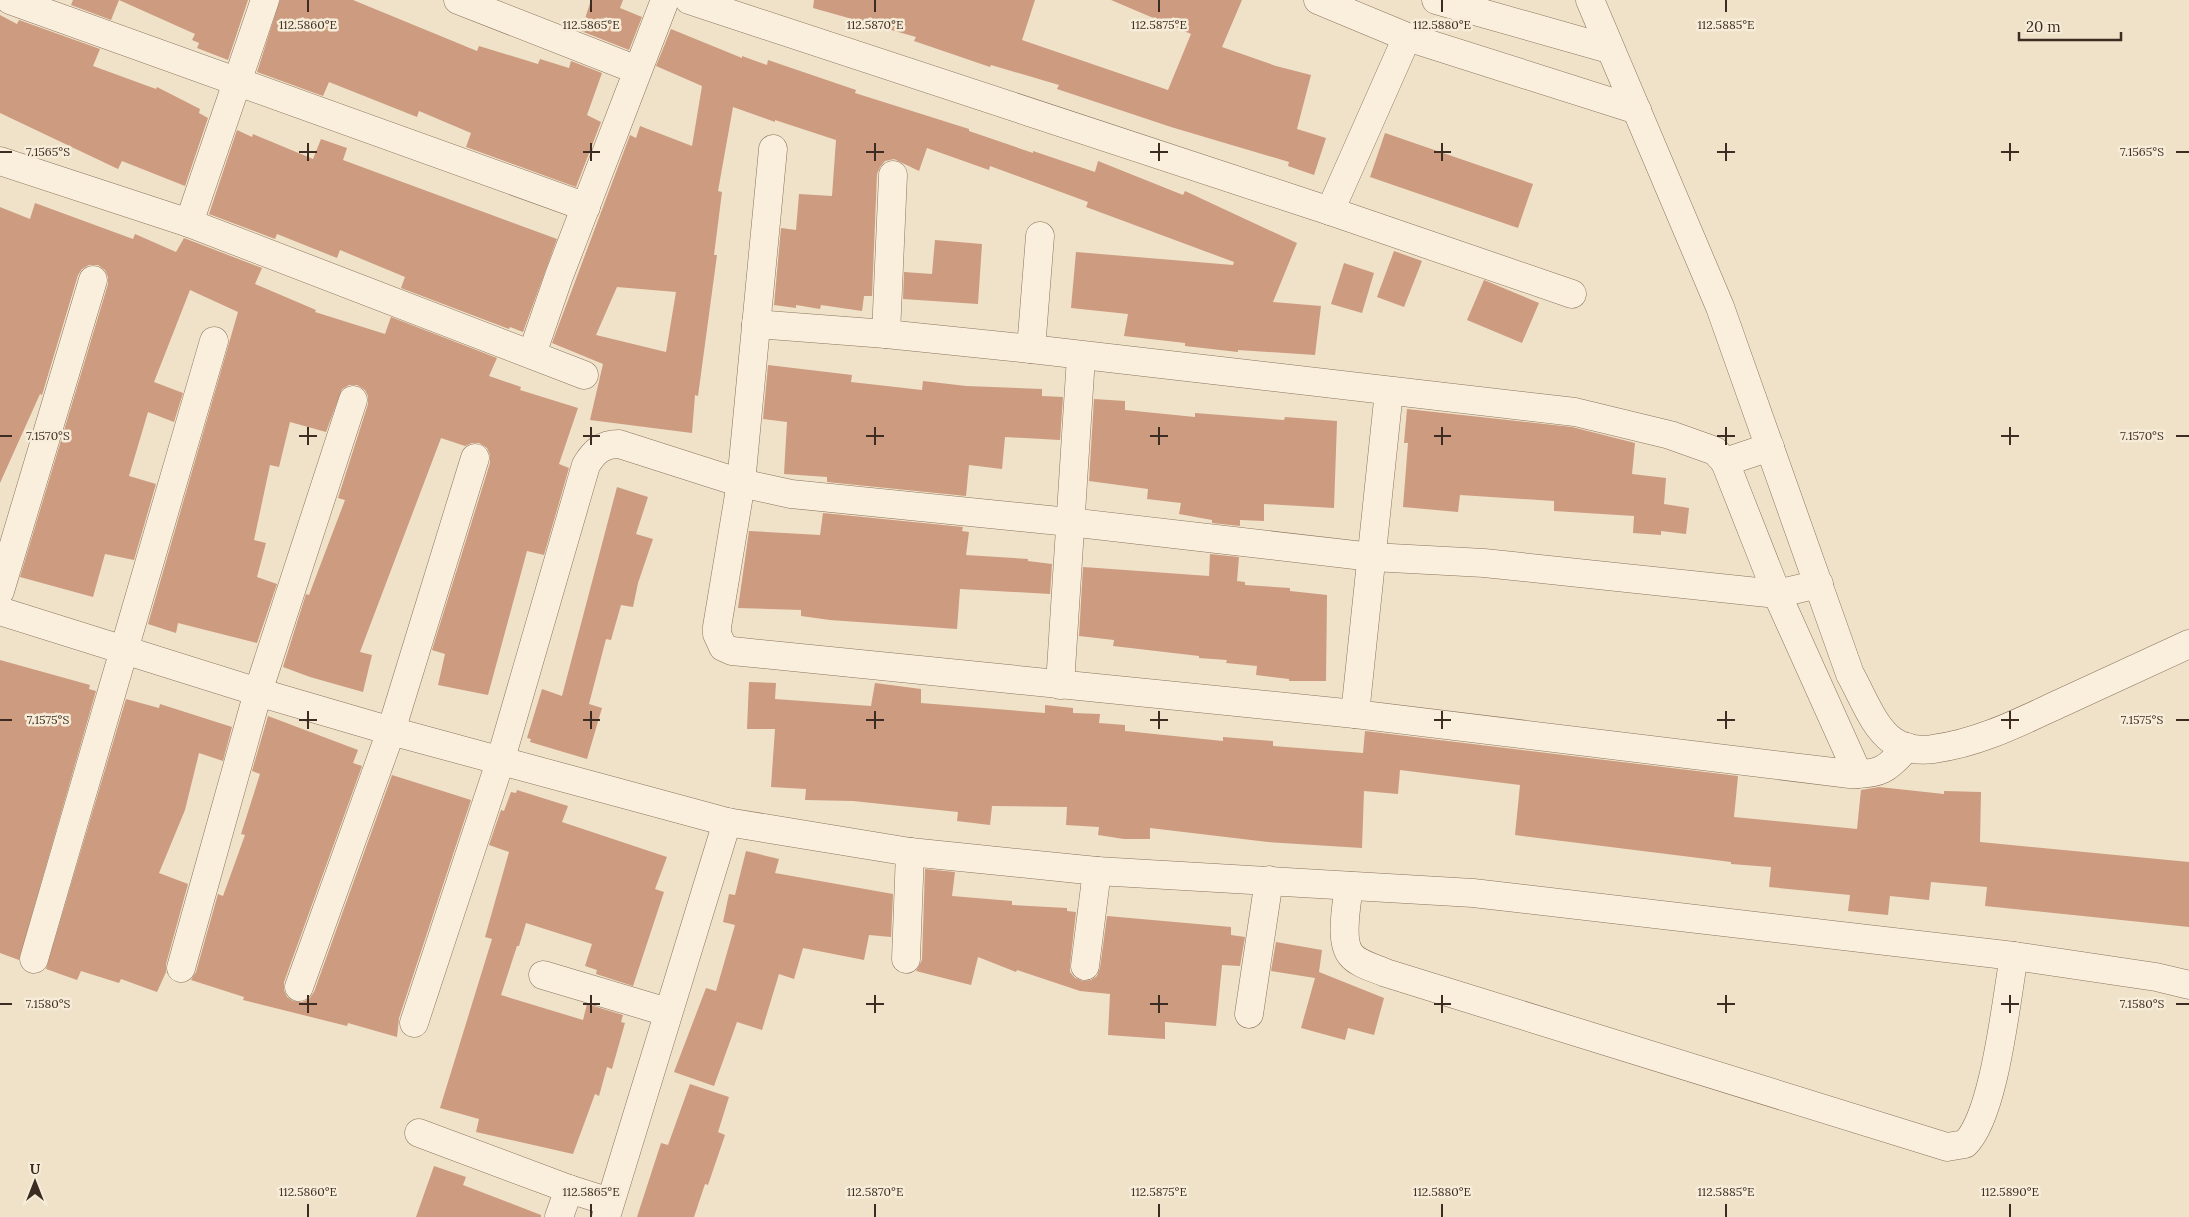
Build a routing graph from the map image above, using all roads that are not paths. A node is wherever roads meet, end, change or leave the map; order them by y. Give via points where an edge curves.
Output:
1 (10, 0) edge
2 (264, 0) edge
3 (458, 0) edge
4 (665, 0) edge
5 (689, 0) edge
6 (1318, 0) edge
7 (1436, 0) edge
8 (1590, 0) edge
9 (1407, 37) junction
10 (1609, 49) junction
11 (637, 70) junction
12 (237, 80) junction
13 (1637, 110) junction
14 (773, 149) dead end
15 (0, 161) edge
16 (893, 175) dead end
17 (586, 207) junction
18 (1330, 211) junction
19 (189, 222) junction
20 (1040, 236) dead end
21 (93, 280) dead end
22 (1572, 294) dead end
23 (756, 324) junction
24 (886, 334) junction
25 (214, 341) dead end
26 (1031, 349) junction
27 (532, 354) junction
28 (1080, 357) junction
29 (584, 375) dead end
30 (1389, 391) junction
31 (353, 400) dead end
32 (1770, 447) junction
33 (475, 458) dead end
34 (1725, 462) junction
35 (741, 483) junction
36 (1069, 522) junction
37 (1372, 557) junction
38 (1819, 584) junction
39 (0, 591) edge
40 (1777, 594) junction
41 (0, 611) edge
42 (2189, 644) edge
43 (124, 650) junction
44 (1060, 686) junction
45 (258, 692) junction
46 (1355, 714) junction
47 (391, 731) junction
48 (1906, 747) junction
49 (500, 762) junction
50 (1858, 774) junction
51 (726, 822) junction
52 (910, 852) junction
53 (1097, 871) junction
54 (1270, 880) junction
55 (1349, 886) junction
56 (2014, 956) junction
57 (34, 959) dead end
58 (906, 959) dead end
59 (1085, 966) dead end
60 (181, 968) dead end
61 (543, 975) dead end
62 (2189, 985) edge
63 (299, 987) dead end
64 (667, 1012) junction
65 (1249, 1014) dead end
66 (414, 1024) dead end
67 (419, 1133) dead end
68 (569, 1189) junction
69 (608, 1210) edge
70 (559, 1217) edge

1 - 12 street
2 - 12 street
3 - 11 street
4 - 11 street
5 - 18 street
6 - 9 street
7 - 10 street
8 - 10 street
9 - 13 street
9 - 18 street
10 - 13 street
11 - 17 street
12 - 17 street
12 - 19 street
13 - 32 street via 1720,307
14 - 23 street
15 - 19 street
16 - 24 street
17 - 27 street
18 - 22 street
19 - 27 street
20 - 26 street
21 - 39 street
23 - 24 street
23 - 35 street
24 - 26 street
25 - 43 street
26 - 28 street
27 - 29 street
28 - 30 street
28 - 36 street
30 - 34 street via 1575,412 1670,435 1715,452
30 - 37 street
31 - 45 street
32 - 34 street
32 - 38 street
33 - 47 street
34 - 40 street
35 - 36 street via 791,494
35 - 44 street via 717,627 722,647 732,651
35 - 49 street via 619,444 602,447 593,453 586,465
36 - 37 street
36 - 44 street
37 - 40 street via 1484,563
37 - 46 street
38 - 40 street
38 - 48 street via 1850,674 1886,734
40 - 50 street
41 - 43 street
42 - 48 street via 1980,738 1933,749
43 - 45 street
43 - 57 street
44 - 46 street
45 - 47 street
45 - 60 street
46 - 50 street
47 - 49 street
47 - 63 street
48 - 50 street via 1882,771
49 - 51 street
49 - 66 street
51 - 52 street
51 - 64 street
52 - 53 street
52 - 58 street
53 - 54 street
53 - 59 street
54 - 55 street
54 - 65 street
55 - 56 street via 1472,893
55 - 56 street via 1346,947 1356,960 1404,979 1947,1147 1965,1144 1979,1126 1990,1090
56 - 62 street
61 - 64 street
64 - 69 street
67 - 68 street
68 - 69 street
68 - 70 street

